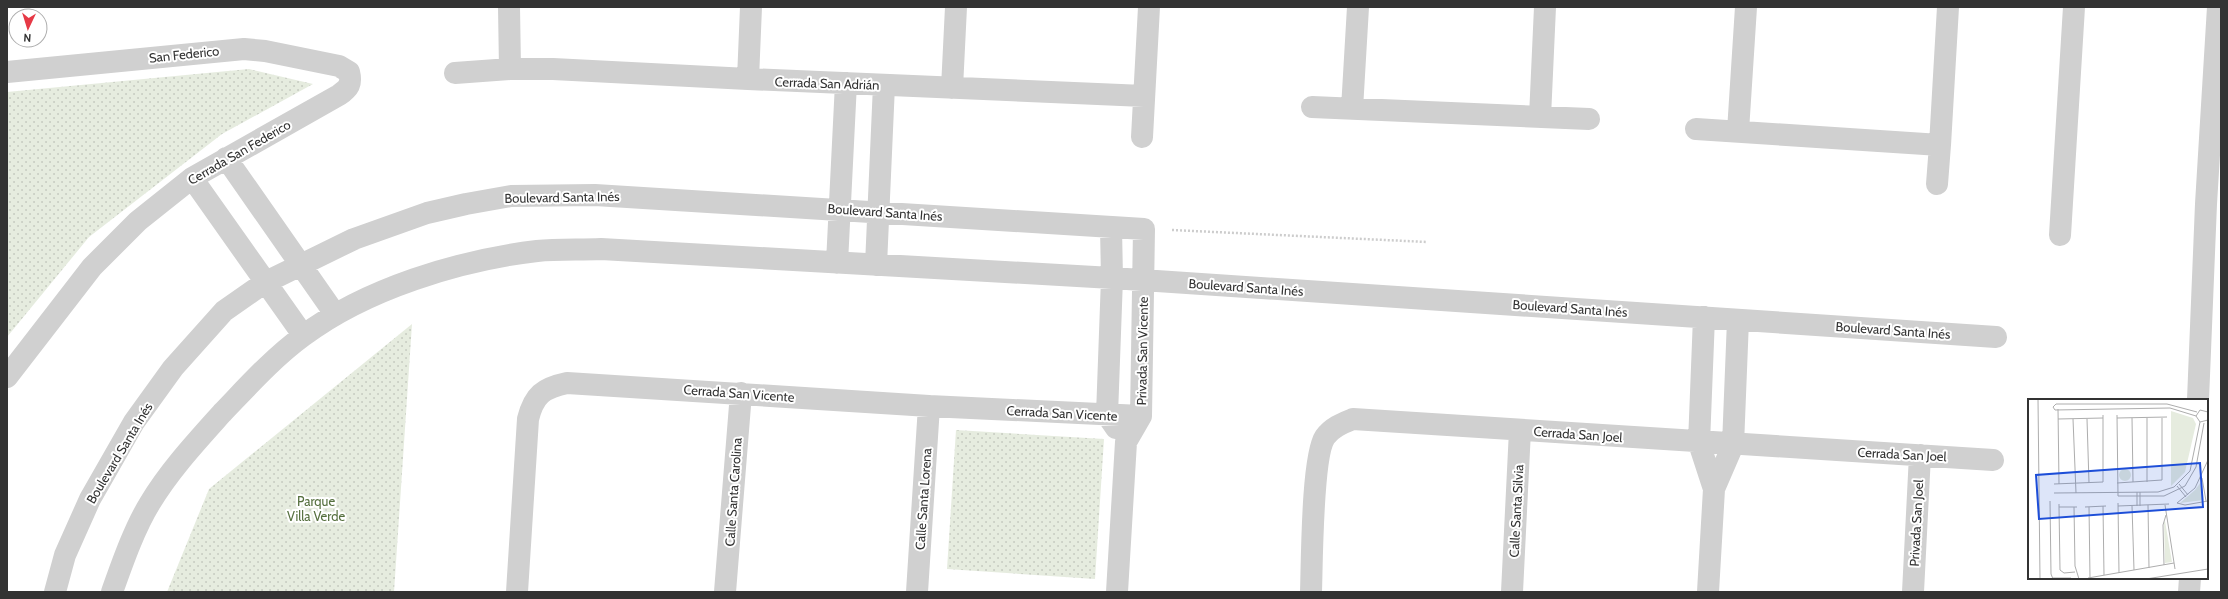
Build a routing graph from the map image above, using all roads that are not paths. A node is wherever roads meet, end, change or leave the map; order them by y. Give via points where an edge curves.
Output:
1 (509, 7) edge
2 (751, 7) edge
3 (956, 7) edge
4 (1149, 7) edge
5 (1358, 7) edge
6 (1545, 7) edge
7 (1746, 7) edge
8 (1948, 7) edge
9 (2074, 7) edge
10 (2218, 7) edge
11 (510, 68) junction
12 (7, 72) edge
13 (455, 73) dead end
14 (748, 79) junction
15 (351, 81) joint
16 (846, 83) junction
17 (884, 85) junction
18 (952, 88) junction
19 (1144, 96) junction
20 (1312, 107) dead end
21 (1352, 109) junction
22 (1540, 117) junction
23 (1589, 119) dead end
24 (1696, 129) dead end
25 (1738, 131) junction
26 (1142, 136) dead end
27 (1940, 145) junction
28 (226, 158) junction
29 (192, 178) junction
30 (1937, 184) dead end
31 (840, 209) junction
32 (878, 212) junction
33 (1111, 228) junction
34 (2060, 235) dead end
35 (837, 263) junction
36 (876, 265) junction
37 (300, 266) junction
38 (1112, 278) junction
39 (1143, 280) junction
40 (264, 283) junction
41 (335, 314) junction
42 (1704, 317) junction
43 (1738, 320) junction
44 (303, 335) junction
45 (1996, 337) dead end
46 (7, 376) edge
47 (741, 393) junction
48 (2198, 399) edge
49 (929, 406) junction
50 (1107, 415) junction
51 (1141, 416) junction
52 (1520, 430) junction
53 (1126, 442) junction
54 (1699, 443) junction
55 (1733, 445) junction
56 (1920, 455) junction
57 (1993, 460) dead end
58 (1714, 489) junction
59 (2190, 579) edge
60 (55, 592) edge
61 (112, 592) edge
62 (517, 592) edge
63 (725, 592) edge
64 (917, 592) edge
65 (1116, 592) edge
66 (1310, 592) edge
67 (1512, 592) edge
68 (1708, 592) edge
69 (1913, 592) edge
70 (2189, 592) edge

1 - 11 street
2 - 14 street
3 - 18 street
4 - 19 street
5 - 21 street
6 - 22 street
7 - 25 street
8 - 27 street
9 - 34 street
10 - 48 street
11 - 13 street, Cerrada San Adrián
11 - 14 street, Cerrada San Adrián
12 - 15 street, San Federico via 244,49 339,66 349,72
14 - 16 street, Cerrada San Adrián
15 - 28 street, Cerrada San Federico via 348,88 339,95
16 - 17 street, Cerrada San Adrián
16 - 31 street
17 - 18 street, Cerrada San Adrián
17 - 32 street
18 - 19 street, Cerrada San Adrián
19 - 26 street
20 - 21 street
21 - 22 street
22 - 23 street
24 - 25 street
25 - 27 street
27 - 30 street
28 - 29 street, Cerrada San Federico
28 - 37 street
29 - 40 street
29 - 46 street, Cerrada San Federico via 138,221 92,267
31 - 32 street, Boulevard Santa Inés
31 - 35 street
31 - 37 street, Boulevard Santa Inés via 595,195 511,196 427,213 354,239
32 - 33 street, Boulevard Santa Inés
32 - 36 street
33 - 38 street
33 - 39 street, Boulevard Santa Inés via 1144,229
35 - 36 street, Boulevard Santa Inés
35 - 41 street, Boulevard Santa Inés via 601,249 537,251 448,269 369,296
36 - 38 street, Boulevard Santa Inés
37 - 40 street, Boulevard Santa Inés
37 - 41 street
38 - 39 street, Boulevard Santa Inés
38 - 50 street
39 - 42 street, Boulevard Santa Inés
39 - 51 street, Privada San Vicente
40 - 44 street
40 - 60 street, Boulevard Santa Inés via 224,311 173,368 134,422 90,499 65,555
41 - 44 street, Boulevard Santa Inés
42 - 43 street, Boulevard Santa Inés
42 - 54 street
43 - 45 street, Boulevard Santa Inés
43 - 55 street
44 - 61 street, Boulevard Santa Inés via 264,368 188,451 149,504
47 - 49 street, Cerrada San Vicente
47 - 62 street, Cerrada San Vicente via 567,382 541,393 532,404 528,419
47 - 63 street, Calle Santa Carolina
49 - 50 street, Cerrada San Vicente
49 - 64 street, Calle Santa Lorena
50 - 51 street, Cerrada San Vicente
50 - 53 street
51 - 53 street, Privada San Vicente
52 - 54 street, Cerrada San Joel
52 - 66 street, Cerrada San Joel via 1353,419 1338,424 1325,437 1318,461
52 - 67 street, Calle Santa Silvia
53 - 65 street, Privada San Vicente
54 - 55 street, Cerrada San Joel
54 - 58 street
55 - 56 street, Cerrada San Joel
55 - 58 street
56 - 57 street, Cerrada San Joel
56 - 69 street, Privada San Joel
58 - 68 street
59 - 70 street

